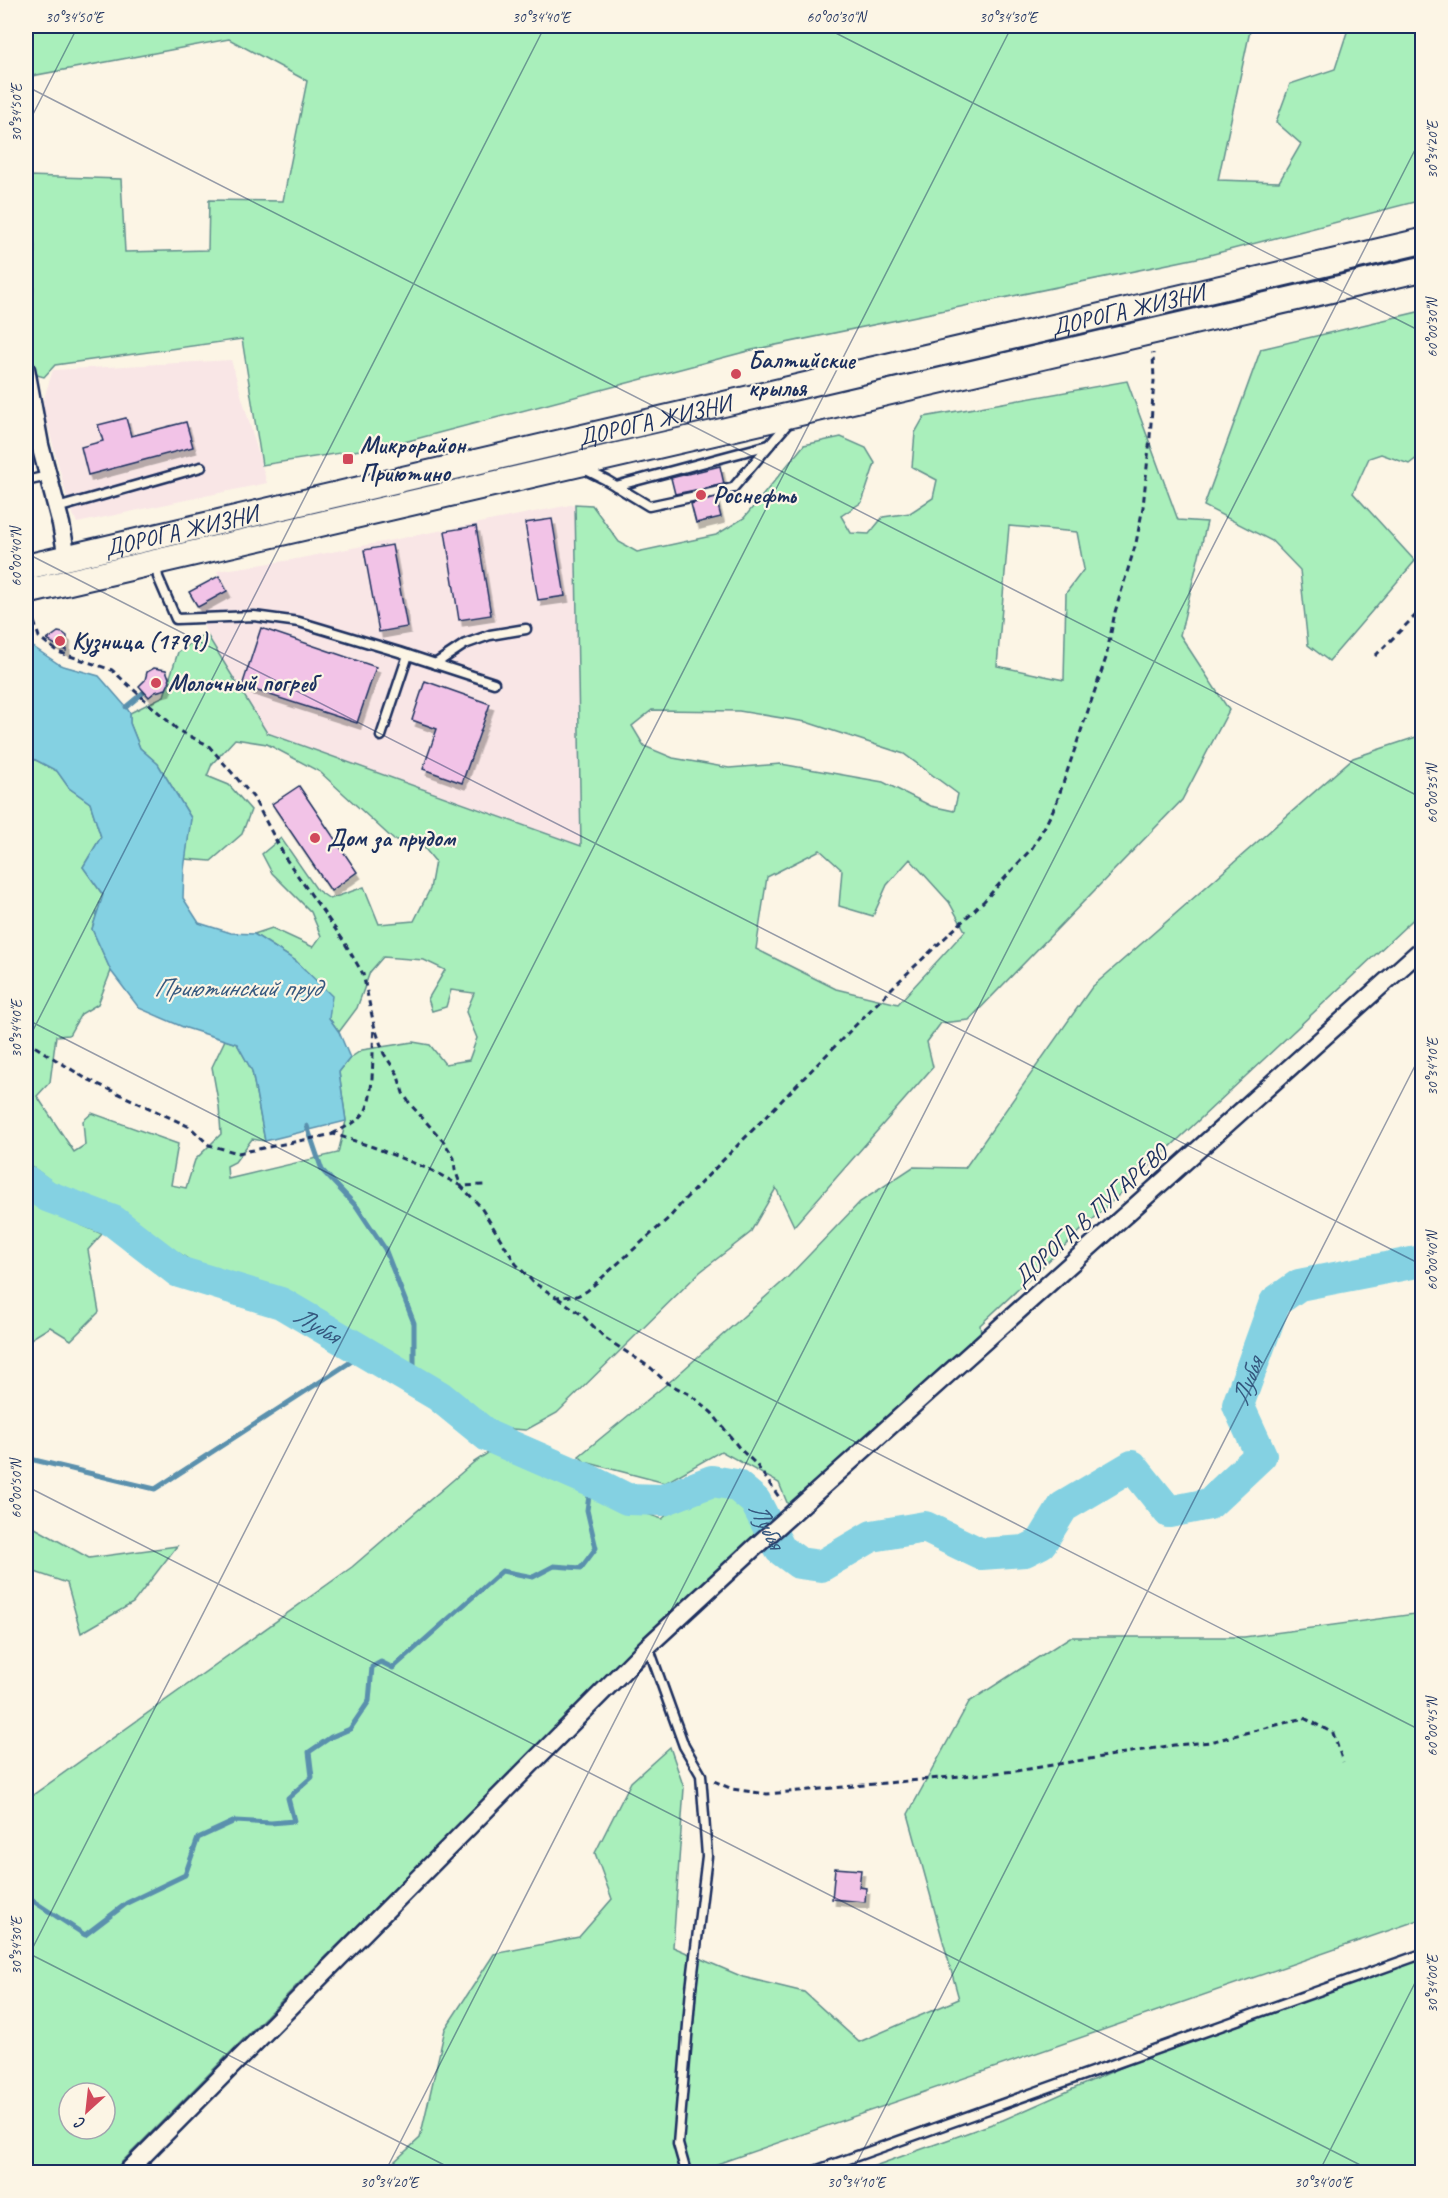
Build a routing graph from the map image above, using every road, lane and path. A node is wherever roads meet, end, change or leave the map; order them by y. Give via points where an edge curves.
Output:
1 (1422, 241) edge
2 (1422, 269) edge
3 (1153, 348) dead end
4 (26, 369) edge
5 (797, 413) junction
6 (30, 416) edge
7 (769, 445) junction
8 (576, 465) junction
9 (201, 467) dead end
10 (48, 476) junction
11 (26, 482) edge
12 (616, 486) junction
13 (706, 494) dead end
14 (696, 496) dead end
15 (57, 508) junction
16 (66, 558) junction
17 (156, 563) junction
18 (26, 567) edge
19 (27, 599) edge
20 (1422, 609) edge
21 (526, 629) dead end
22 (408, 654) junction
23 (1375, 656) dead end
24 (435, 664) junction
25 (494, 683) dead end
26 (381, 736) dead end
27 (1422, 950) edge
28 (374, 1025) junction
29 (26, 1041) edge
30 (329, 1135) junction
31 (485, 1185) dead end
32 (461, 1186) junction
33 (556, 1297) junction
34 (790, 1516) junction
35 (648, 1646) junction
36 (1343, 1762) dead end
37 (701, 1775) junction
38 (1422, 1954) edge
39 (127, 2172) edge
40 (686, 2172) edge
41 (812, 2172) edge

1 - 16 main road, ДОРОГА ЖИЗНИ
2 - 5 main road, ДОРОГА ЖИЗНИ
3 - 33 path via 1150,437 1136,543 1106,658 1080,737 1056,804 1032,848 669,1217 587,1291 577,1296
4 - 6 street
5 - 7 lane
5 - 8 main road, ДОРОГА ЖИЗНИ
6 - 10 street
7 - 12 lane
7 - 13 lane via 733,488
8 - 12 lane
8 - 17 main road, ДОРОГА ЖИЗНИ
9 - 15 lane
10 - 11 lane
10 - 15 street
12 - 14 lane via 649,506
15 - 16 street
16 - 18 main road, ДОРОГА ЖИЗНИ
17 - 19 main road, ДОРОГА ЖИЗНИ
17 - 22 lane via 176,619 254,616 299,622
19 - 28 path via 39,637 58,652 112,670 179,731 208,745 254,797 286,859 363,974
20 - 23 path
21 - 24 lane via 465,644
22 - 24 lane
22 - 26 lane
24 - 25 lane
27 - 34 street, ДОРОГА В ПУГАРЕВО
28 - 30 path via 371,1085 365,1112
28 - 32 path via 403,1093 454,1158
29 - 30 path via 85,1078 190,1126 209,1145 224,1150 238,1153
30 - 32 path via 373,1147
31 - 32 path
32 - 33 path via 480,1206 516,1264
33 - 34 path via 581,1314 605,1338 712,1413 776,1490
34 - 35 street, ДОРОГА В ПУГАРЕВО
35 - 37 lane via 684,1746
35 - 39 street, ДОРОГА В ПУГАРЕВО
36 - 37 path via 1332,1733 1304,1718 1210,1742 1016,1771 767,1794 732,1789
37 - 40 lane via 707,1856 678,2144
38 - 41 lane

